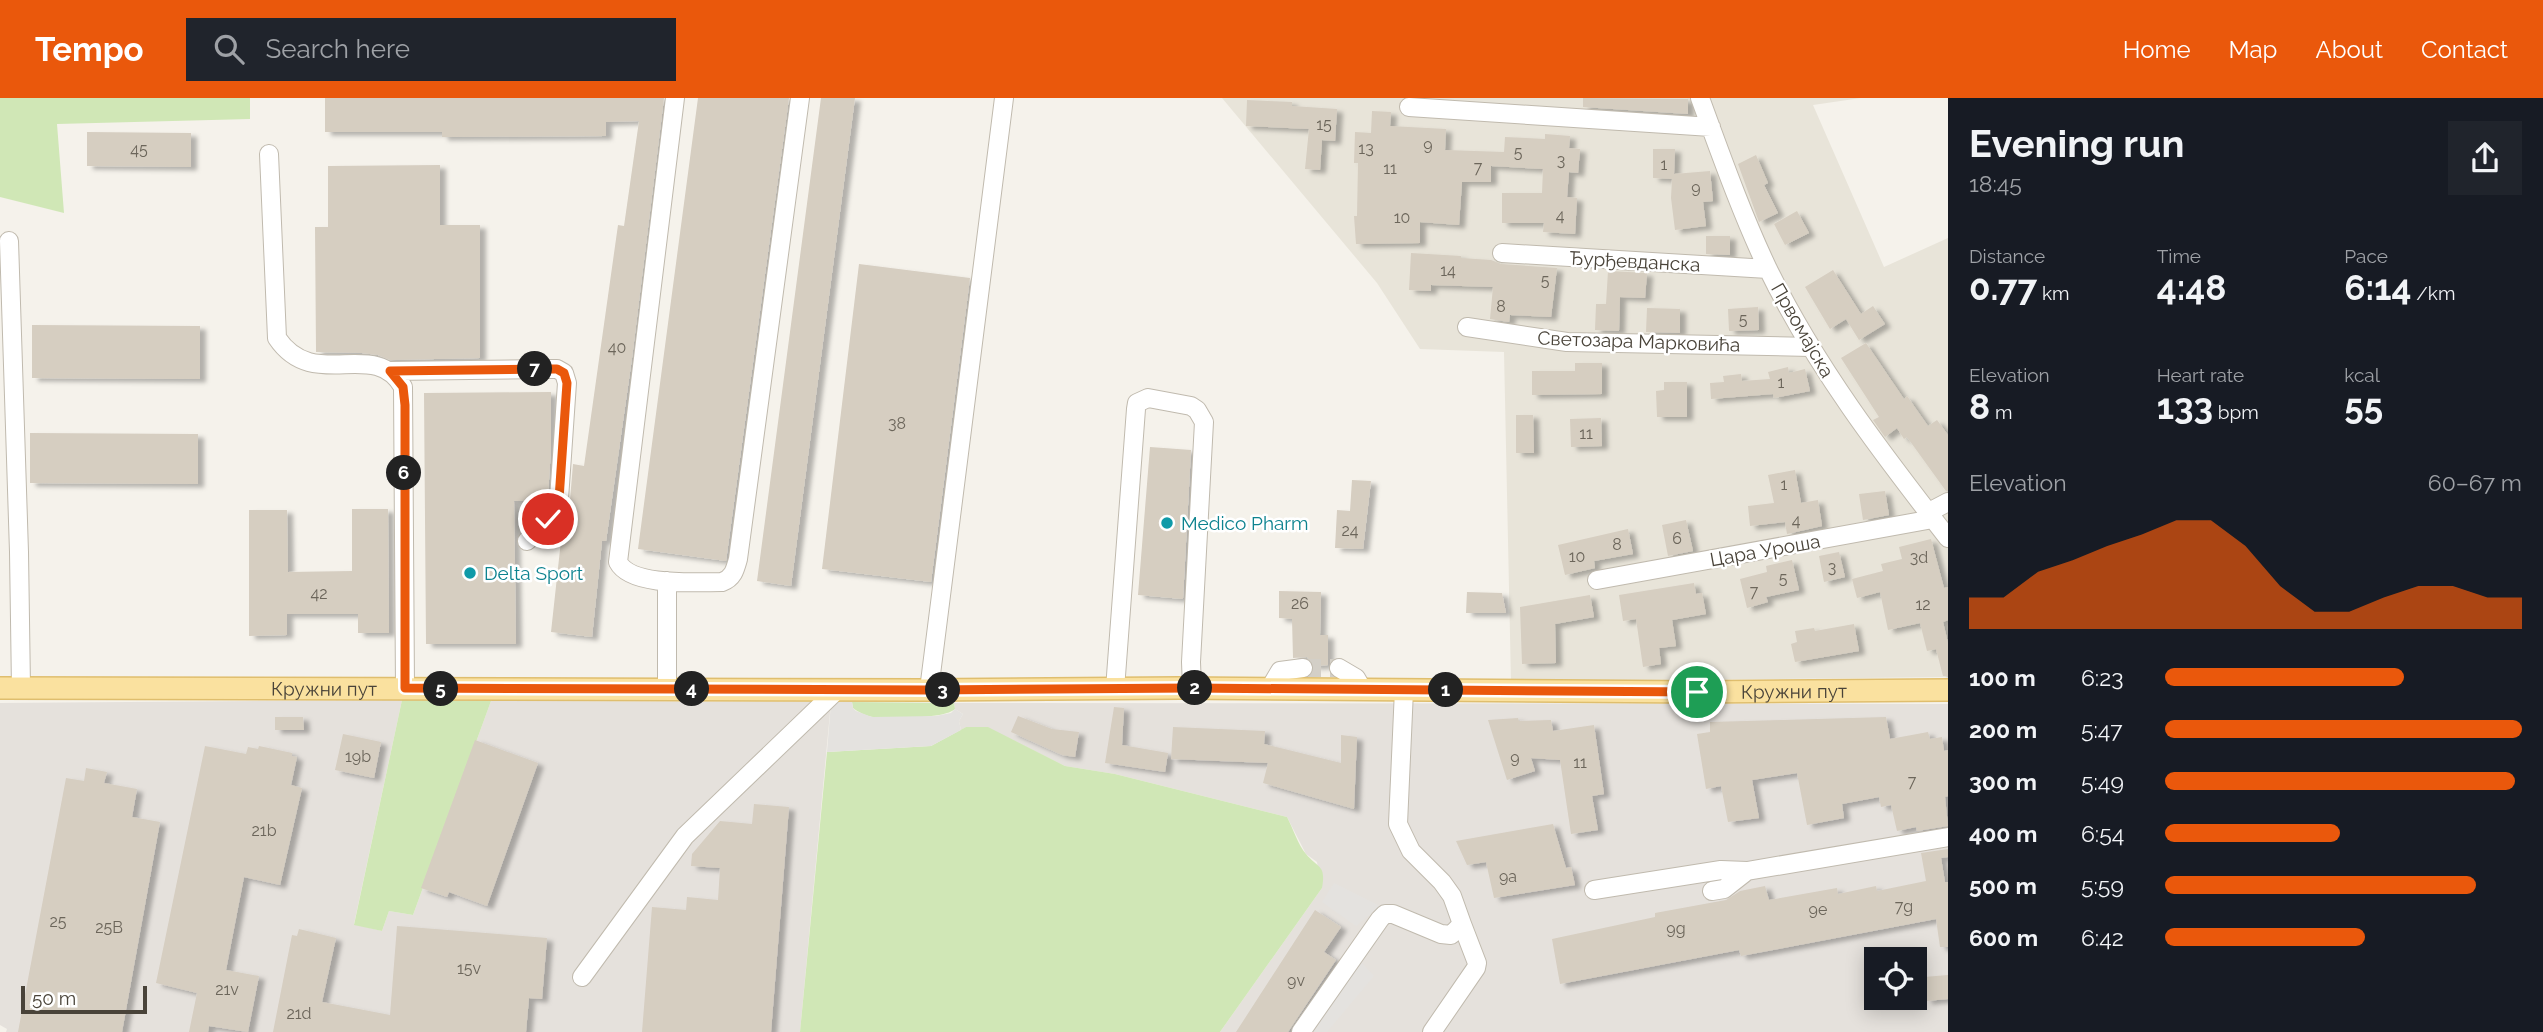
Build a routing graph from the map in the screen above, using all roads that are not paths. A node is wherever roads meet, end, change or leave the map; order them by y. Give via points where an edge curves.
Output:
1 (675, 98) edge
2 (800, 98) edge
3 (1004, 98) edge
4 (1700, 98) edge
5 (1409, 107) dead end
6 (1711, 127) junction
7 (269, 154) dead end
8 (9, 241) dead end
9 (1502, 253) dead end
10 (1768, 269) junction
11 (1467, 327) dead end
12 (1811, 347) junction
13 (390, 371) junction
14 (1948, 502) edge
15 (1930, 516) junction
16 (1948, 538) edge
17 (527, 541) dead end
18 (1597, 580) dead end
19 (667, 582) junction
20 (1303, 668) tunnel mouth
21 (1339, 668) tunnel mouth
22 (10, 688) edge
23 (405, 688) junction
24 (667, 688) junction
25 (1192, 688) junction
26 (1270, 688) junction
27 (1115, 689) junction
28 (837, 690) junction
29 (929, 690) junction
30 (1363, 690) junction
31 (1404, 690) junction
32 (1948, 690) edge
33 (1948, 837) edge
34 (1747, 871) junction
35 (1594, 890) dead end
36 (1712, 891) dead end
37 (1462, 924) junction
38 (582, 977) dead end
39 (1301, 1032) edge
40 (1432, 1032) edge

1 - 19 street via 618,562 634,576
2 - 19 street via 738,559 734,573 722,582
3 - 29 street
4 - 6 street, Првомајска
5 - 6 street
6 - 10 street, Првомајска
7 - 13 street via 277,338 294,358 309,364 382,366
8 - 22 street via 19,552
9 - 10 street, Ђурђевданска
10 - 12 street, Првомајска
11 - 12 street, Светозара Марковића via 1567,342
12 - 15 street, Првомајска via 1856,418
13 - 17 street via 557,369 564,373 559,499
13 - 23 street via 403,387 405,405
14 - 15 street, Цара Уроша
15 - 16 street, Првомајска
15 - 18 street, Цара Уроша
19 - 24 street
20 - 26 street via 1280,671
21 - 30 street via 1356,678
22 - 23 main road, Кружни пут
23 - 24 main road, Кружни пут
24 - 28 main road, Кружни пут
25 - 26 main road, Кружни пут
25 - 27 main road, Кружни пут
25 - 27 street via 1204,422 1191,406 1148,398 1136,409
26 - 30 main road, Кружни пут
27 - 29 main road, Кружни пут
28 - 29 main road, Кружни пут
28 - 38 street via 685,836
30 - 31 main road, Кружни пут
31 - 32 main road, Кружни пут
31 - 37 street via 1398,824 1411,851 1452,896
33 - 34 street
34 - 35 street via 1721,870
34 - 36 street via 1724,889
37 - 39 street via 1451,935 1441,934 1385,914
37 - 40 street via 1476,968

